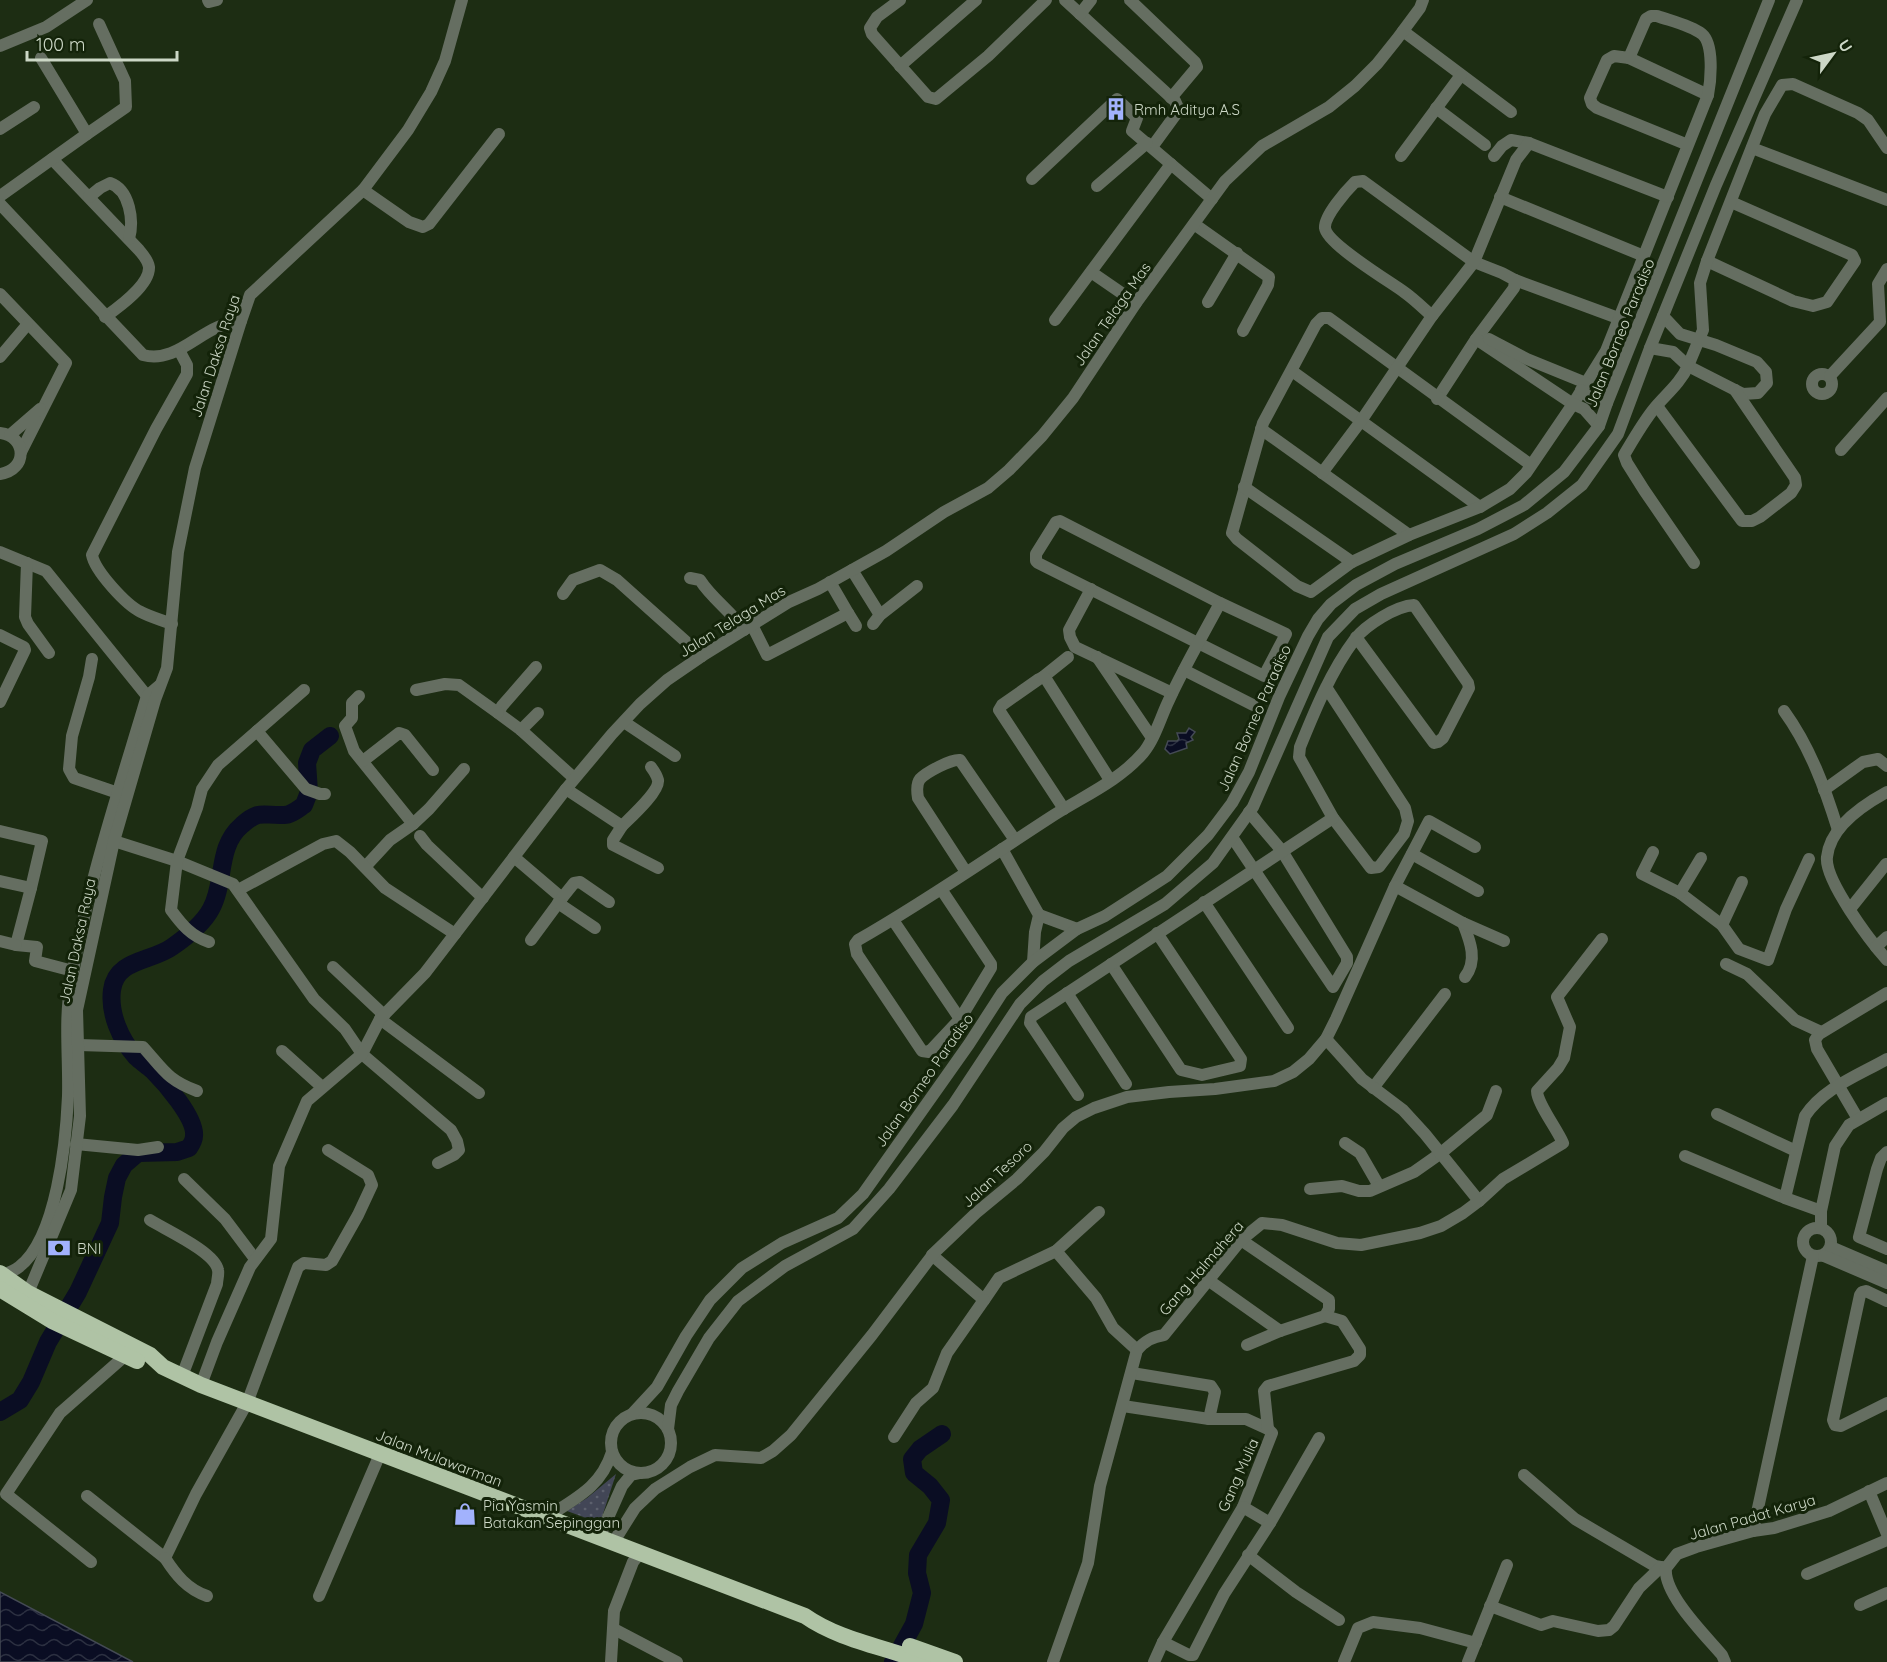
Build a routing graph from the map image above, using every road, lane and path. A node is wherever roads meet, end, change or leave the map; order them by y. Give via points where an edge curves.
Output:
1 (87, 0) edge
2 (208, 0) edge
3 (217, 0) edge
4 (462, 0) edge
5 (900, 0) edge
6 (976, 0) edge
7 (1046, 0) edge
8 (1065, 0) edge
9 (1091, 0) edge
10 (1130, 0) edge
11 (1423, 0) edge
12 (1770, 0) edge
13 (1797, 0) edge
14 (1080, 14) junction
15 (99, 24) dead end
16 (1403, 31) junction
17 (0, 46) edge
18 (41, 58) dead end
19 (1629, 58) junction
20 (900, 66) junction
21 (1461, 75) junction
22 (1708, 94) junction
23 (1171, 98) junction
24 (34, 106) dead end
25 (1436, 108) junction
26 (1511, 112) dead end
27 (0, 129) edge
28 (87, 134) junction
29 (499, 134) dead end
30 (1529, 143) junction
31 (1149, 145) junction
32 (1485, 145) dead end
33 (1688, 145) junction
34 (1752, 148) junction
35 (1887, 148) edge
36 (1401, 156) dead end
37 (1494, 156) dead end
38 (52, 159) junction
39 (1171, 164) junction
40 (1032, 179) dead end
41 (1097, 186) dead end
42 (363, 190) junction
43 (0, 196) edge
44 (89, 197) junction
45 (1500, 197) junction
46 (1668, 197) junction
47 (1212, 199) junction
48 (1887, 200) edge
49 (1731, 202) junction
50 (0, 204) edge
51 (1194, 224) junction
52 (129, 239) junction
53 (1237, 253) junction
54 (1644, 256) junction
55 (1666, 259) junction
56 (1707, 261) junction
57 (1474, 262) junction
58 (1684, 267) junction
59 (1887, 269) edge
60 (1091, 272) junction
61 (1515, 280) junction
62 (0, 294) edge
63 (1208, 302) dead end
64 (1136, 303) junction
65 (1432, 316) junction
66 (1663, 316) junction
67 (105, 317) junction
68 (1618, 318) junction
69 (1055, 320) dead end
70 (241, 321) junction
71 (27, 325) junction
72 (1883, 326) edge
73 (1243, 331) dead end
74 (1680, 334) junction
75 (1478, 336) junction
76 (1699, 341) junction
77 (1650, 348) junction
78 (179, 350) junction
79 (1673, 352) junction
80 (0, 357) edge
81 (1688, 366) junction
82 (1397, 369) junction
83 (1292, 371) junction
84 (1830, 376) dead end
85 (1584, 386) junction
86 (1736, 390) junction
87 (1887, 398) edge
88 (1437, 399) junction
89 (1607, 403) junction
90 (1573, 404) junction
91 (43, 406) junction
92 (1657, 406) junction
93 (1361, 421) junction
94 (1599, 426) junction
95 (1261, 429) junction
96 (4, 432) edge
97 (1841, 450) dead end
98 (21, 452) junction
99 (1531, 465) junction
100 (1322, 473) junction
101 (0, 474) edge
102 (1244, 487) junction
103 (1480, 507) junction
104 (1478, 529) junction
105 (1409, 535) junction
106 (1488, 547) junction
107 (0, 552) edge
108 (1352, 562) junction
109 (27, 563) junction
110 (1694, 563) dead end
111 (852, 570) junction
112 (690, 578) dead end
113 (830, 582) junction
114 (917, 586) dead end
115 (1091, 589) junction
116 (563, 594) dead end
117 (1220, 603) junction
118 (848, 613) junction
119 (172, 624) junction
120 (856, 626) dead end
121 (748, 627) junction
122 (0, 635) edge
123 (1356, 637) junction
124 (1198, 644) junction
125 (49, 653) dead end
126 (702, 656) junction
127 (1068, 657) dead end
128 (1096, 657) junction
129 (92, 659) dead end
130 (536, 668) dead end
131 (1184, 670) junction
132 (1043, 677) junction
133 (1326, 687) junction
134 (304, 690) dead end
135 (416, 690) dead end
136 (1172, 693) junction
137 (359, 696) dead end
138 (151, 698) junction
139 (0, 702) edge
140 (1253, 705) dead end
141 (1784, 711) dead end
142 (498, 713) junction
143 (538, 713) dead end
144 (624, 722) junction
145 (521, 730) junction
146 (257, 731) junction
147 (1152, 738) junction
148 (675, 756) dead end
149 (363, 761) junction
150 (1887, 766) edge
151 (651, 767) dead end
152 (464, 769) dead end
153 (433, 770) dead end
154 (574, 778) junction
155 (1110, 780) junction
156 (566, 789) junction
157 (1824, 790) junction
158 (1887, 792) edge
159 (118, 793) junction
160 (322, 794) dead end
161 (1064, 809) junction
162 (1249, 812) junction
163 (1334, 818) junction
164 (413, 825) junction
165 (622, 826) junction
166 (1838, 830) junction
167 (0, 831) edge
168 (420, 836) dead end
169 (1232, 837) junction
170 (1015, 840) junction
171 (114, 841) junction
172 (1475, 847) dead end
173 (1002, 849) junction
174 (1282, 851) junction
175 (1653, 852) dead end
176 (1412, 854) junction
177 (514, 857) junction
178 (1701, 858) dead end
179 (1809, 859) dead end
180 (1183, 860) junction
181 (177, 861) junction
182 (1886, 864) edge
183 (365, 867) junction
184 (658, 868) dead end
185 (1254, 870) junction
186 (966, 872) junction
187 (1199, 875) junction
188 (0, 881) edge
189 (1742, 882) dead end
190 (1395, 886) junction
191 (235, 887) junction
192 (31, 888) junction
193 (941, 889) junction
194 (1478, 891) dead end
195 (1680, 893) junction
196 (483, 897) junction
197 (560, 901) junction
198 (609, 902) dead end
199 (1204, 902) junction
200 (1850, 909) junction
201 (1039, 915) junction
202 (893, 920) junction
203 (1463, 923) junction
204 (1722, 925) junction
205 (595, 928) dead end
206 (1077, 929) junction
207 (1157, 933) junction
208 (455, 934) junction
209 (1887, 937) edge
210 (1602, 939) dead end
211 (531, 940) dead end
212 (0, 941) edge
213 (1504, 941) dead end
214 (209, 942) dead end
215 (16, 945) junction
216 (1876, 947) junction
217 (1887, 960) edge
218 (1033, 962) junction
219 (1111, 964) junction
220 (1726, 964) dead end
221 (333, 967) dead end
222 (73, 971) junction
223 (1465, 977) dead end
224 (1067, 993) junction
225 (1887, 993) edge
226 (1445, 994) dead end
227 (382, 1017) junction
228 (960, 1019) junction
229 (1288, 1028) dead end
230 (1821, 1032) junction
231 (1326, 1039) junction
232 (79, 1045) junction
233 (282, 1051) dead end
234 (362, 1054) junction
235 (1887, 1059) edge
236 (1126, 1084) dead end
237 (322, 1087) junction
238 (1838, 1087) junction
239 (1373, 1089) junction
240 (197, 1091) dead end
241 (1496, 1091) dead end
242 (479, 1093) dead end
243 (1078, 1095) dead end
244 (1887, 1103) edge
245 (1717, 1114) dead end
246 (1858, 1119) junction
247 (1346, 1143) dead end
248 (76, 1144) junction
249 (158, 1147) dead end
250 (328, 1150) dead end
251 (1796, 1151) junction
252 (1887, 1152) edge
253 (1441, 1153) junction
254 (1686, 1155) dead end
255 (438, 1163) dead end
256 (184, 1179) dead end
257 (1379, 1186) junction
258 (1310, 1189) dead end
259 (1785, 1198) junction
260 (1479, 1201) junction
261 (1821, 1211) junction
262 (1099, 1212) dead end
263 (150, 1220) dead end
264 (1821, 1228) junction
265 (45, 1239) junction
266 (1241, 1240) junction
267 (1887, 1249) edge
268 (1056, 1251) junction
269 (39, 1252) junction
270 (1823, 1253) junction
271 (932, 1255) junction
272 (255, 1259) junction
273 (1887, 1271) edge
274 (1, 1279) edge
275 (1208, 1280) junction
276 (1887, 1283) edge
277 (28, 1293) junction
278 (984, 1300) junction
279 (1887, 1301) edge
280 (54, 1314) junction
281 (1324, 1316) junction
282 (88, 1330) junction
283 (1280, 1332) junction
284 (1247, 1346) dead end
285 (1137, 1350) junction
286 (126, 1355) junction
287 (163, 1367) junction
288 (1132, 1372) junction
289 (182, 1376) junction
290 (201, 1385) junction
291 (1887, 1402) edge
292 (247, 1403) junction
293 (1123, 1406) junction
294 (632, 1414) junction
295 (1209, 1419) junction
296 (668, 1429) junction
297 (1269, 1429) junction
298 (894, 1437) dead end
299 (1319, 1438) dead end
300 (612, 1452) junction
301 (380, 1454) junction
302 (640, 1473) junction
303 (1524, 1475) dead end
304 (1887, 1483) edge
305 (1869, 1491) junction
306 (3, 1492) edge
307 (87, 1496) dead end
308 (1243, 1507) junction
309 (547, 1516) junction
310 (1270, 1523) junction
311 (1753, 1531) junction
312 (1887, 1534) edge
313 (1887, 1540) edge
314 (606, 1541) junction
315 (640, 1552) junction
316 (1248, 1555) junction
317 (165, 1558) junction
318 (91, 1562) dead end
319 (1506, 1565) dead end
320 (1664, 1568) junction
321 (1807, 1574) dead end
322 (1887, 1593) edge
323 (207, 1596) dead end
324 (319, 1596) dead end
325 (1860, 1605) dead end
326 (1490, 1606) junction
327 (1339, 1620) dead end
328 (614, 1629) junction
329 (1163, 1642) junction
330 (1476, 1643) junction
331 (920, 1657) edge
332 (611, 1662) edge
333 (677, 1662) edge
334 (955, 1662) edge
335 (1053, 1662) edge
336 (1154, 1662) edge
337 (1344, 1662) edge
338 (1468, 1662) edge
339 (1725, 1662) edge

1 - 17 street via 46,27
2 - 3 street
4 - 42 street, Jalan Daksa Raya via 445,61 430,92 408,130
5 - 20 street via 877,17 870,28
6 - 20 street
7 - 20 street via 936,99 928,97
8 - 14 street
9 - 14 street
10 - 23 street via 1195,62 1197,67
11 - 16 street, Jalan Telaga Mas
12 - 55 street, Jalan Borneo Paradiso
13 - 58 street
14 - 23 street
15 - 28 street via 126,81 126,107
16 - 21 street
16 - 47 street, Jalan Telaga Mas via 1355,86 1329,108 1262,146
18 - 28 street
19 - 22 street
19 - 22 street via 1646,19 1651,16 1701,33 1709,47
19 - 33 street via 1607,60 1590,98 1592,104
21 - 25 street
21 - 26 street
22 - 33 street
23 - 31 street via 1179,110
24 - 27 street
25 - 32 street
25 - 36 street
28 - 38 street
29 - 42 street via 423,227 409,222
30 - 37 street via 1511,140
30 - 45 street via 1516,160
30 - 46 street
31 - 39 street
31 - 40 street via 1132,131 1137,118 1117,99
31 - 41 street
33 - 46 street
34 - 35 street via 1776,94 1782,85 1793,84 1869,120
34 - 48 street
34 - 49 street
38 - 43 street
38 - 44 street
39 - 47 street
39 - 60 street
42 - 70 street, Jalan Daksa Raya via 250,295
44 - 52 street
44 - 52 street via 110,183 123,191 130,212
45 - 54 street
45 - 57 street
46 - 54 street
47 - 51 street, Jalan Telaga Mas
49 - 56 street
49 - 56 street via 1845,251 1855,261 1827,302 1813,306 1793,301
50 - 67 street
51 - 53 street
51 - 64 street, Jalan Telaga Mas
52 - 67 street via 149,270 139,288
53 - 63 street
53 - 73 street via 1268,275 1270,281
54 - 68 street
55 - 58 street
55 - 89 street, Jalan Borneo Paradiso
56 - 76 street via 1700,283 1704,330
57 - 61 street
57 - 65 street
57 - 65 street via 1363,181 1348,189 1326,220 1325,231 1346,252
58 - 66 street
59 - 72 street via 1878,284
60 - 64 street
60 - 69 street
61 - 68 street
61 - 75 street via 1509,296
62 - 71 street
64 - 111 street, Jalan Telaga Mas via 1073,398 1009,470 988,488
65 - 82 street
66 - 74 street
66 - 77 street
67 - 78 street via 143,355 161,356
68 - 85 street via 1606,351
70 - 78 street via 220,326
70 - 119 street, Jalan Daksa Raya via 190,487 178,552
71 - 80 street
71 - 91 street via 66,363
72 - 84 street
74 - 76 street
74 - 79 street
75 - 85 street
75 - 88 street
75 - 90 street
76 - 81 street
76 - 86 street via 1757,362 1766,372 1767,383 1758,393 1743,394
77 - 79 street
77 - 106 street via 1618,434 1582,484 1548,513
78 - 119 street via 189,370 92,555 99,571 131,606
79 - 81 street
81 - 86 street
81 - 92 street
82 - 83 street via 1329,318 1322,318
82 - 88 street
82 - 93 street
83 - 93 street
83 - 95 street
85 - 89 street via 1590,398
85 - 90 street
86 - 92 street via 1796,485 1791,493 1752,521 1742,521
87 - 97 street
88 - 99 street
89 - 94 street, Jalan Borneo Paradiso
90 - 94 street via 1584,409
90 - 99 street
91 - 96 street
91 - 98 street
92 - 110 street via 1624,455
93 - 100 street
93 - 103 street
94 - 104 street, Jalan Borneo Paradiso via 1564,472 1524,505
95 - 100 street
95 - 102 street
96 - 98 street via 15,439
98 - 101 street via 14,469
99 - 103 street via 1510,489
100 - 105 street
102 - 108 street
102 - 108 street via 1232,532 1297,586 1311,592
103 - 105 street
104 - 106 street
104 - 180 street, Jalan Borneo Paradiso via 1395,564 1331,604 1308,636 1232,803
105 - 108 street
106 - 162 street via 1381,594 1339,624 1328,637
107 - 109 street
109 - 125 street via 25,616
109 - 138 street via 46,571
111 - 113 street, Jalan Telaga Mas
111 - 114 street via 877,620
112 - 121 street via 700,580
113 - 118 street
113 - 121 street, Jalan Telaga Mas
115 - 117 street via 1036,561 1036,554 1058,521
115 - 124 street
115 - 128 street via 1069,630 1075,647
116 - 126 street via 573,580 600,570 617,580
117 - 124 street
117 - 124 street via 1286,634 1264,676
118 - 120 street
118 - 121 street via 764,656
119 - 138 street, Jalan Daksa Raya via 166,668
121 - 126 street, Jalan Telaga Mas
122 - 139 street via 25,650
123 - 123 street via 1434,743 1438,742 1467,694 1468,683 1414,604 1384,616
123 - 133 street
124 - 131 street
126 - 144 street, Jalan Telaga Mas via 667,680
127 - 132 street
128 - 136 street
128 - 147 street
129 - 159 street via 72,736 69,769 74,778
130 - 142 street
131 - 136 street
131 - 140 street
132 - 155 street
132 - 161 street via 999,710
133 - 163 street via 1299,757
133 - 163 street via 1405,808 1408,821 1404,834 1378,867 1371,868
134 - 146 street
135 - 142 street via 454,683
136 - 147 street
137 - 149 street via 345,726 354,751
138 - 159 street, Jalan Daksa Raya
138 - 171 street, Jalan Daksa Raya
141 - 157 street via 1800,733
142 - 145 street
143 - 145 street
144 - 148 street
144 - 154 street, Jalan Telaga Mas
145 - 154 street
146 - 160 street via 306,789
146 - 181 street via 218,765 202,789
147 - 155 street via 1126,771
149 - 153 street via 399,733 405,735
149 - 164 street
150 - 157 street via 1878,759 1863,762
151 - 165 street via 657,786
152 - 164 street
154 - 156 street, Jalan Telaga Mas
155 - 161 street
156 - 165 street
156 - 177 street, Jalan Telaga Mas
157 - 166 street
158 - 166 street via 1865,804
159 - 222 street, Jalan Daksa Raya
161 - 170 street
162 - 169 street
162 - 174 street
163 - 174 street
164 - 183 street via 390,840
165 - 184 street via 613,845
166 - 200 street via 1826,861 1833,882
167 - 192 street via 42,841
168 - 196 street
169 - 185 street
169 - 187 street
170 - 173 street
170 - 186 street via 960,760 954,759 928,774 919,780 918,798
171 - 181 street
171 - 232 street, Jalan Daksa Raya via 77,1010
172 - 176 street, Jalan Tesoro via 1429,821
173 - 186 street
173 - 201 street
174 - 185 street
174 - 185 street via 1347,957 1333,987
175 - 195 street via 1642,874
176 - 190 street, Jalan Tesoro
176 - 194 street
177 - 196 street, Jalan Telaga Mas
177 - 197 street
178 - 195 street
179 - 204 street via 1768,960 1739,949
180 - 187 street
180 - 206 street, Jalan Borneo Paradiso via 1167,876 1105,916
181 - 191 street
181 - 214 street via 171,910 190,933
182 - 200 street
183 - 191 street via 341,844 331,841
183 - 208 street via 385,888
185 - 199 street
186 - 193 street
187 - 296 street via 1165,904 1069,961 1020,1004 952,1105 889,1189 853,1229 785,1266 738,1301 686,1376 671,1405
188 - 192 street
189 - 204 street
190 - 203 street
190 - 231 street, Jalan Tesoro
191 - 234 street via 314,999 345,1029
192 - 215 street
193 - 202 street
193 - 228 street via 991,964 990,973
195 - 204 street
196 - 208 street, Jalan Telaga Mas
197 - 198 street via 574,883 580,882
197 - 205 street
197 - 211 street
199 - 207 street
199 - 229 street
200 - 216 street
201 - 206 street
201 - 218 street
202 - 228 street
202 - 228 street via 858,940 855,949 901,1022 926,1053
203 - 213 street
203 - 223 street via 1473,958
206 - 218 street, Jalan Borneo Paradiso
207 - 219 street
207 - 219 street via 1241,1059 1240,1066 1202,1075 1181,1070
208 - 227 street, Jalan Telaga Mas via 425,973
209 - 216 street
210 - 260 street, Gang Halmahera via 1557,997 1570,1027 1564,1058 1537,1091 1539,1102 1563,1143 1503,1179
212 - 215 street
215 - 222 street via 37,947 35,960
216 - 217 street
218 - 294 street, Jalan Borneo Paradiso via 1002,993 863,1194 838,1218 782,1243 742,1268 710,1300 657,1387
219 - 224 street
220 - 230 street via 1747,974 1795,1020
221 - 227 street
222 - 265 street, Jalan Daksa Raya via 67,1010 65,1135
224 - 236 street
224 - 243 street via 1034,1014 1030,1023
225 - 230 street
226 - 239 street
227 - 234 street, Jalan Telaga Mas
227 - 242 street
230 - 238 street via 1815,1040 1817,1049
231 - 239 street
231 - 271 street, Jalan Tesoro via 1310,1059 1274,1081 1127,1097 1076,1117 1017,1179
232 - 240 street via 143,1047 168,1076
232 - 248 street, Jalan Daksa Raya via 80,1116
233 - 237 street
234 - 237 street, Jalan Telaga Mas
234 - 255 street via 451,1130 459,1150
235 - 238 street
237 - 272 street, Jalan Telaga Mas via 307,1101 279,1166 271,1239
238 - 246 street
238 - 251 street via 1822,1095 1810,1108
239 - 253 street via 1403,1110
241 - 253 street via 1486,1115
244 - 246 street
245 - 251 street
246 - 261 street via 1834,1146
247 - 257 street via 1360,1152
248 - 249 street via 138,1150
248 - 265 street, Jalan Daksa Raya via 71,1190
250 - 292 street via 368,1175 372,1185 332,1261 298,1267
251 - 259 street
252 - 267 street via 1881,1158 1859,1237
253 - 257 street via 1414,1172
253 - 260 street
254 - 259 street
256 - 272 street via 225,1219
257 - 258 street via 1370,1191 1342,1186
259 - 261 street
260 - 266 street, Gang Halmahera via 1441,1226 1361,1245 1336,1243 1270,1222 1262,1223
261 - 264 street
262 - 268 street
263 - 289 street via 202,1251 218,1269 217,1284
264 - 270 street via 1830,1236
264 - 270 street via 1810,1230 1803,1238 1805,1250
265 - 269 street, Jalan Daksa Raya
266 - 275 street, Gang Halmahera
266 - 281 street via 1329,1300
268 - 278 street via 999,1278
268 - 285 street via 1096,1298 1113,1328
269 - 274 street, Jalan Daksa Raya
269 - 277 street, Jalan Daksa Raya
270 - 273 street
270 - 276 street
270 - 311 street
271 - 278 street
271 - 314 street, Jalan Tesoro via 791,1436 764,1457 715,1455 681,1473 655,1489
272 - 290 street, Jalan Telaga Mas
274 - 277 highway, Jalan Mulawarman
274 - 280 highway, Jalan Mulawarman
275 - 283 street
275 - 285 street, Gang Halmahera via 1164,1335 1144,1342
277 - 280 highway, Jalan Mulawarman
278 - 298 street via 946,1353 933,1388 916,1403
279 - 291 street via 1866,1291 1860,1295 1833,1420 1841,1426
280 - 282 highway, Jalan Mulawarman
281 - 283 street
281 - 297 street via 1342,1321 1360,1355 1268,1386 1264,1391
282 - 286 highway, Jalan Mulawarman
282 - 287 highway, Jalan Mulawarman via 150,1355
283 - 284 street
285 - 288 street
286 - 287 highway, Jalan Mulawarman via 147,1366
286 - 306 street via 60,1413
287 - 289 highway, Jalan Mulawarman
288 - 293 street
288 - 295 street via 1211,1386 1215,1392
289 - 290 highway, Jalan Mulawarman
290 - 292 highway, Jalan Mulawarman
292 - 301 highway, Jalan Mulawarman
292 - 317 street
293 - 295 street, Gang Mulia
293 - 335 street via 1100,1486 1088,1563
294 - 296 street via 653,1415
294 - 300 street via 612,1433
295 - 297 street, Gang Mulia via 1246,1419
296 - 302 street via 671,1439 666,1459
297 - 308 street, Gang Mulia via 1272,1436
299 - 310 street
300 - 302 street via 620,1464
300 - 309 street via 600,1478 588,1490
301 - 309 highway, Jalan Mulawarman
301 - 324 street
302 - 314 street via 631,1475 622,1486
303 - 320 street via 1575,1519
304 - 305 street, Jalan Padat Karya
305 - 311 street, Jalan Padat Karya via 1829,1511
305 - 312 street
306 - 318 street
307 - 317 street
308 - 310 street
308 - 329 street, Gang Mulia
309 - 314 highway, Jalan Mulawarman
310 - 316 street
311 - 320 street, Jalan Padat Karya via 1677,1554
313 - 321 street
314 - 315 highway, Jalan Mulawarman
315 - 328 street via 614,1611
315 - 331 highway, Jalan Mulawarman via 805,1616 816,1624
316 - 327 street
316 - 329 street via 1193,1655
317 - 323 street via 186,1585
319 - 326 street
320 - 326 street, Jalan Padat Karya via 1638,1588 1609,1630 1553,1621 1541,1625
320 - 339 street via 1683,1610
322 - 325 street
326 - 330 street
328 - 332 street
328 - 333 street
329 - 336 street, Gang Mulia
330 - 337 street via 1420,1628 1372,1622 1358,1628
330 - 338 street
331 - 334 highway, Jalan Mulawarman

